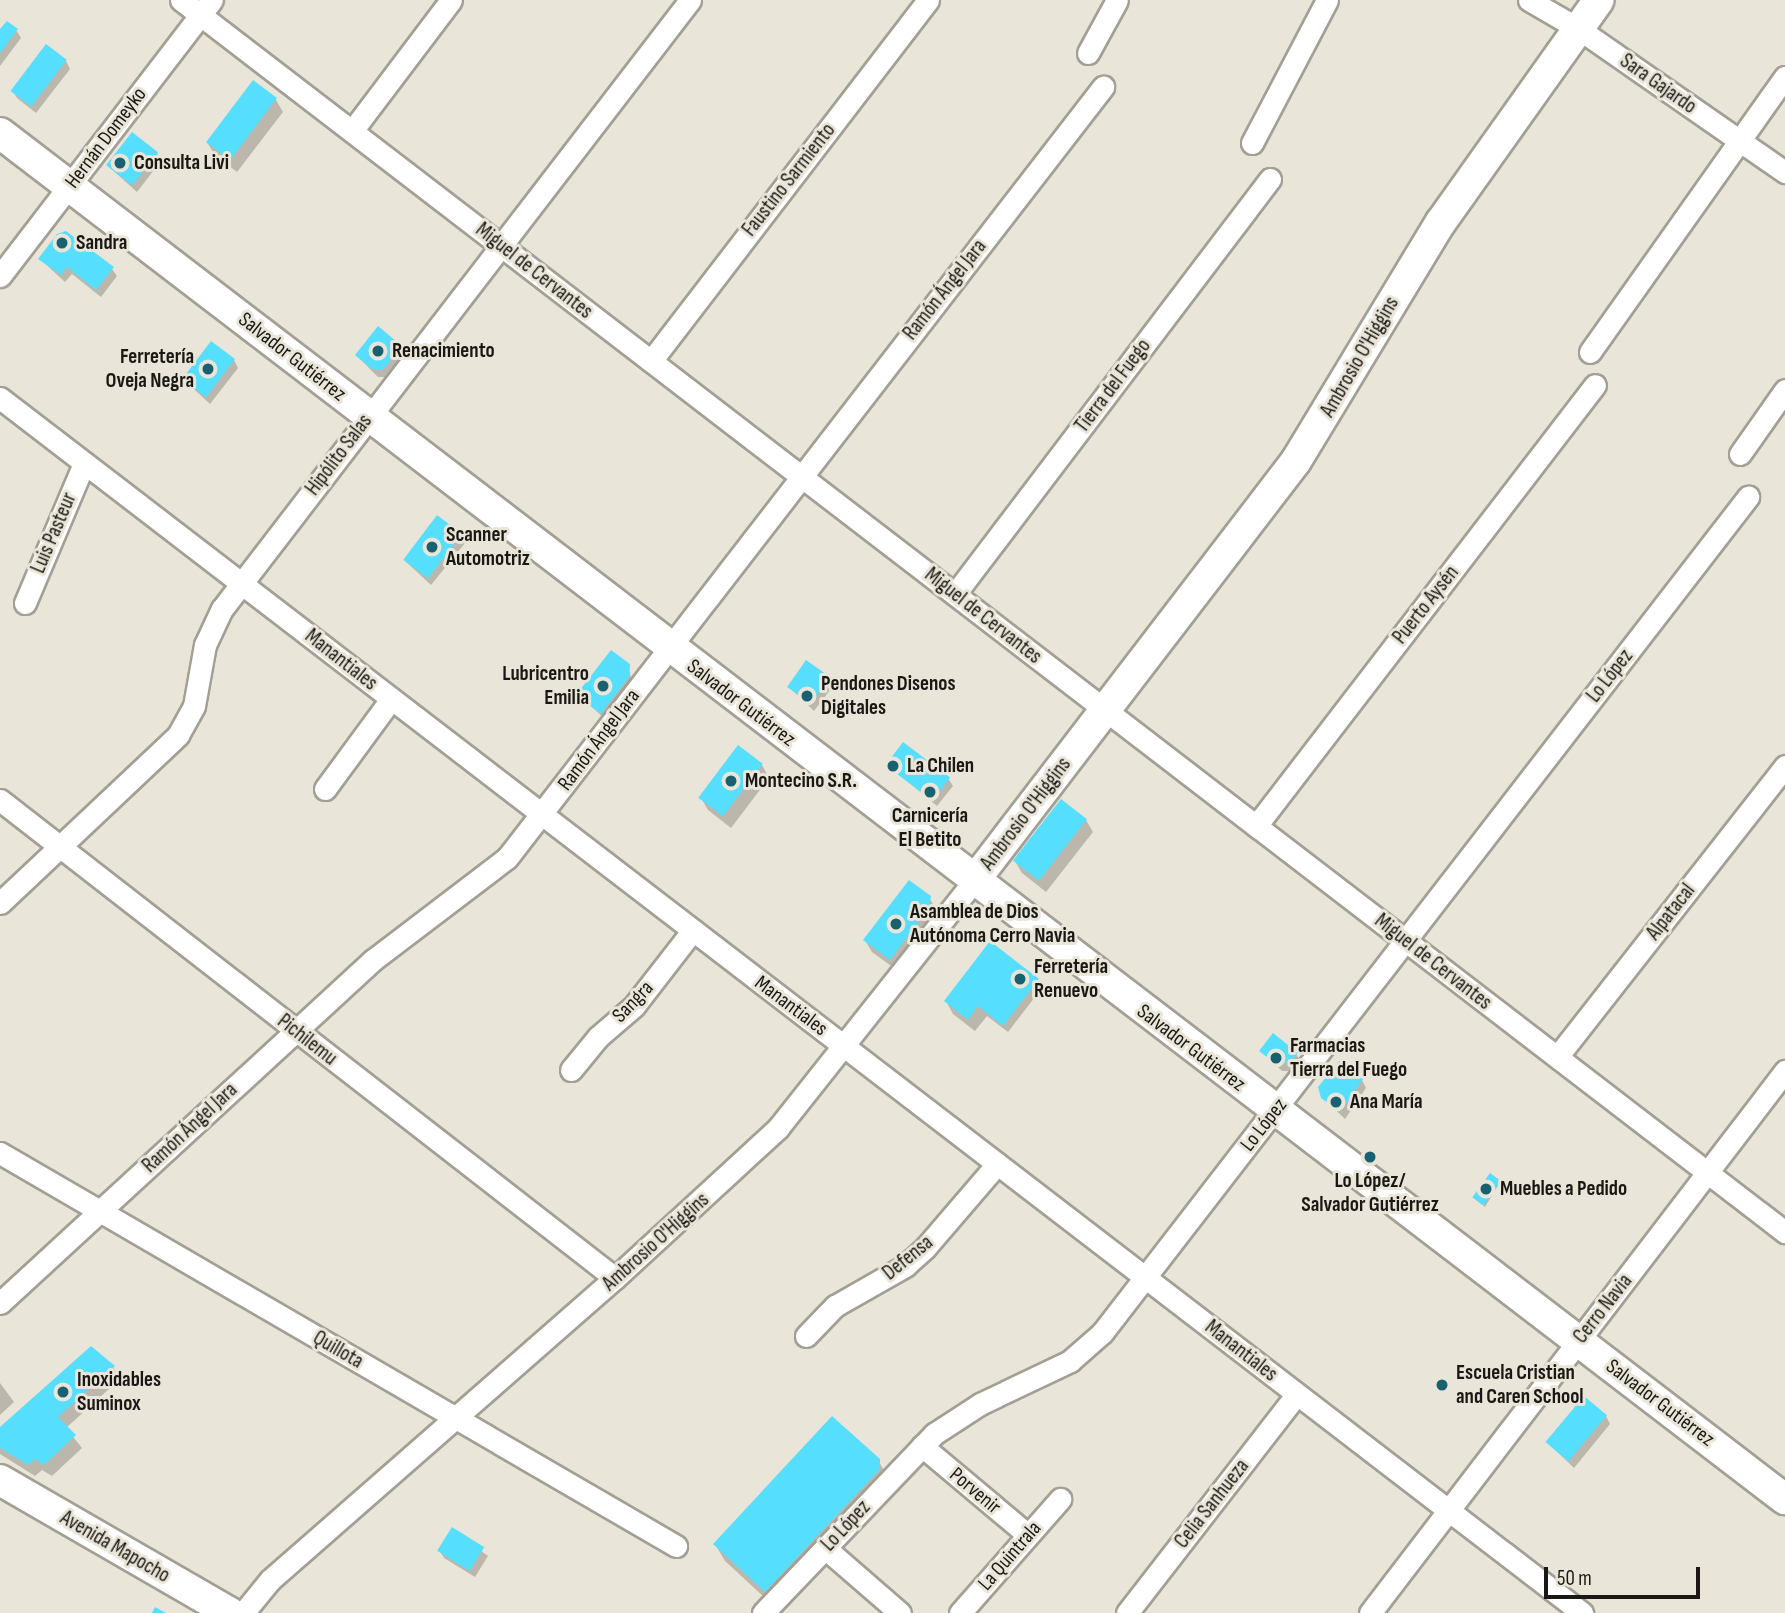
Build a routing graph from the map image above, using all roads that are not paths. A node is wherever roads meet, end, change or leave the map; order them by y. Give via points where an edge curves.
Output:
1 (181, 0) edge
2 (451, 0) edge
3 (690, 0) edge
4 (928, 0) edge
5 (1117, 0) edge
6 (1328, 0) edge
7 (1529, 0) edge
8 (1599, 0) edge
9 (206, 7) edge
10 (1579, 29) junction
11 (1088, 53) dead end
12 (1785, 77) edge
13 (1103, 87) dead end
14 (352, 131) junction
15 (0, 133) edge
16 (1740, 141) junction
17 (1252, 143) dead end
18 (1785, 172) edge
19 (1270, 178) dead end
20 (69, 186) junction
21 (501, 246) junction
22 (0, 275) edge
23 (1590, 352) dead end
24 (651, 360) junction
25 (1595, 385) dead end
26 (1785, 390) edge
27 (0, 398) edge
28 (369, 416) junction
29 (1740, 454) dead end
30 (84, 463) junction
31 (801, 476) junction
32 (1748, 497) dead end
33 (241, 583) junction
34 (955, 594) junction
35 (25, 603) dead end
36 (669, 648) junction
37 (391, 699) junction
38 (1105, 710) junction
39 (1785, 766) edge
40 (325, 789) dead end
41 (0, 800) edge
42 (542, 814) junction
43 (1256, 826) junction
44 (59, 846) junction
45 (974, 881) junction
46 (0, 903) edge
47 (693, 930) junction
48 (1405, 941) junction
49 (296, 1031) junction
50 (846, 1048) junction
51 (1557, 1057) junction
52 (571, 1070) dead end
53 (1785, 1071) edge
54 (1274, 1111) junction
55 (0, 1153) edge
56 (997, 1164) junction
57 (1708, 1173) junction
58 (100, 1211) junction
59 (1785, 1232) edge
60 (615, 1278) junction
61 (1146, 1278) junction
62 (0, 1303) edge
63 (806, 1336) dead end
64 (1578, 1341) junction
65 (1297, 1394) junction
66 (456, 1419) junction
67 (922, 1446) junction
68 (0, 1480) edge
69 (1060, 1499) dead end
70 (1785, 1499) edge
71 (1448, 1511) junction
72 (1028, 1535) junction
73 (676, 1546) dead end
74 (825, 1548) junction
75 (230, 1613) edge
76 (243, 1613) edge
77 (763, 1613) edge
78 (900, 1613) edge
79 (960, 1613) edge
80 (1127, 1613) edge
81 (1370, 1613) edge
82 (1582, 1613) edge

1 - 9 street, Miguel de Cervantes
2 - 14 street
3 - 21 street, Hipólito Salas
4 - 24 street, Faustino Sarmiento
5 - 11 street
6 - 17 street
7 - 10 street, Sara Gajardo
8 - 10 main road, Ambrosio O'Higgins
9 - 14 street, Miguel de Cervantes
9 - 20 street, Hernán Domeyko
10 - 16 street, Sara Gajardo
10 - 38 main road, Ambrosio O'Higgins via 1441,222 1309,442
12 - 16 street
13 - 31 street, Ramón Ángel Jara
14 - 21 street, Miguel de Cervantes
15 - 20 main road, Salvador Gutiérrez
16 - 18 street, Sara Gajardo
16 - 23 street
19 - 34 street, Tierra del Fuego
20 - 22 street, Hernán Domeyko
20 - 28 main road, Salvador Gutiérrez
21 - 24 street, Miguel de Cervantes
21 - 28 street, Hipólito Salas
24 - 31 street, Miguel de Cervantes
25 - 43 street, Puerto Aysén
26 - 29 street
27 - 30 street, Manantiales
28 - 33 street, Hipólito Salas
28 - 36 main road, Salvador Gutiérrez
30 - 33 street, Manantiales
30 - 35 street, Luis Pasteur
31 - 34 street, Miguel de Cervantes
31 - 36 street, Ramón Ángel Jara
32 - 48 street, Lo López
33 - 37 street, Manantiales
33 - 44 street, Hipólito Salas via 209,632 199,693 178,735
34 - 38 street, Miguel de Cervantes
36 - 42 street, Ramón Ángel Jara
36 - 45 main road, Salvador Gutiérrez
37 - 40 street
37 - 42 street, Manantiales
38 - 43 street, Miguel de Cervantes
38 - 45 main road, Ambrosio O'Higgins
39 - 51 street, Alpatacal
41 - 44 street, Pichilemu
42 - 47 street, Manantiales
42 - 49 street, Ramón Ángel Jara via 496,869 405,933
43 - 48 street, Miguel de Cervantes
44 - 46 street, Hipólito Salas
44 - 49 street, Pichilemu
45 - 50 street, Ambrosio O'Higgins
45 - 54 main road, Salvador Gutiérrez
47 - 50 street, Manantiales
47 - 52 street, Sangra via 634,1006 598,1037
48 - 51 street, Miguel de Cervantes
48 - 54 street, Lo López
49 - 58 street, Ramón Ángel Jara
49 - 60 street, Pichilemu
50 - 56 street, Manantiales
50 - 60 street, Ambrosio O'Higgins via 778,1128
51 - 57 street, Miguel de Cervantes
53 - 57 street, Cerro Navia
54 - 61 street, Lo López
54 - 64 main road, Salvador Gutiérrez
55 - 58 street, Quillota
56 - 61 street, Manantiales
56 - 63 street, Defensa via 925,1248 905,1266 835,1306
57 - 59 street, Miguel de Cervantes
57 - 64 street, Cerro Navia
58 - 62 street, Ramón Ángel Jara
58 - 66 street, Quillota
60 - 66 street, Ambrosio O'Higgins
61 - 65 street, Manantiales
61 - 67 street, Lo López via 1102,1333 1070,1361 972,1409
64 - 70 main road, Salvador Gutiérrez
64 - 71 street, Cerro Navia
65 - 71 street, Manantiales
65 - 80 street, Celia Sanhueza
66 - 73 street, Quillota
66 - 76 street, Ambrosio O'Higgins via 270,1580
67 - 72 street, Porvenir
67 - 74 street, Lo López
68 - 75 main road, Avenida Mapocho
69 - 72 street, La Quintrala
71 - 81 street, Cerro Navia
71 - 82 street, Manantiales
72 - 79 street, La Quintrala
74 - 77 street, Lo López
74 - 78 street

